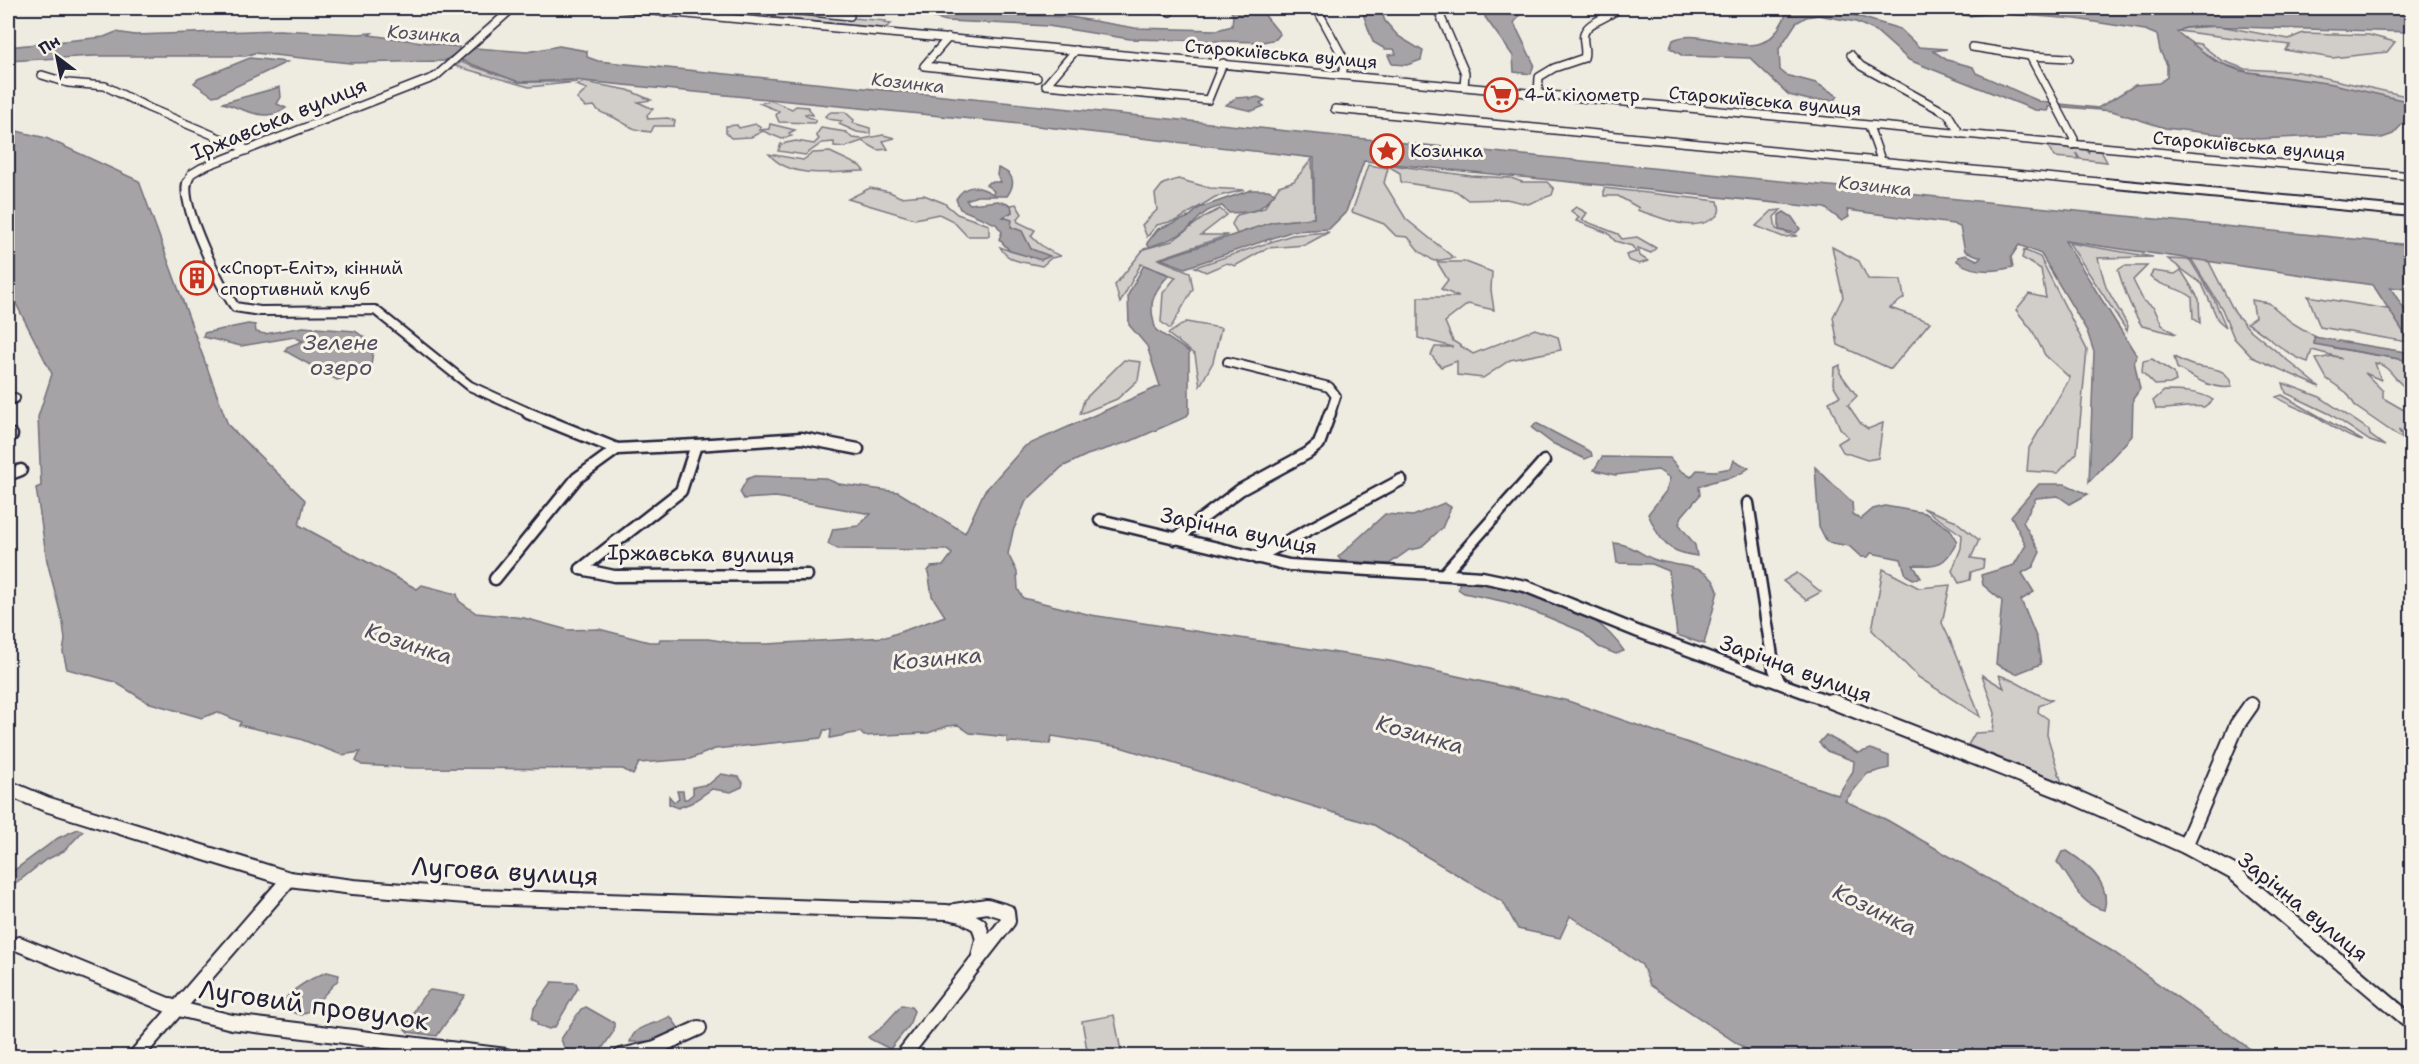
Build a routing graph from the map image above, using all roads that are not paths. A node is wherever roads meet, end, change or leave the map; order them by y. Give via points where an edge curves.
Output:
1 (513, 8) edge
2 (623, 8) edge
3 (734, 8) edge
4 (774, 8) edge
5 (1156, 8) edge
6 (1437, 8) edge
7 (1619, 8) edge
8 (1317, 9) dead end
9 (1170, 12) dead end
10 (721, 16) junction
11 (850, 16) dead end
12 (948, 38) junction
13 (1972, 47) dead end
14 (1076, 50) junction
15 (1851, 56) dead end
16 (2030, 56) junction
17 (2069, 58) dead end
18 (1223, 63) junction
19 (42, 75) dead end
20 (1341, 75) junction
21 (1037, 78) dead end
22 (1464, 87) junction
23 (1538, 94) junction
24 (1335, 109) dead end
25 (1869, 126) junction
26 (1960, 134) junction
27 (2072, 145) junction
28 (248, 150) junction
29 (1881, 160) dead end
30 (2412, 176) edge
31 (2412, 212) edge
32 (1228, 362) dead end
33 (696, 444) junction
34 (617, 449) junction
35 (858, 449) dead end
36 (1544, 461) dead end
37 (21, 470) dead end
38 (8, 475) edge
39 (1401, 480) dead end
40 (1748, 504) dead end
41 (1100, 520) dead end
42 (1174, 539) junction
43 (1256, 558) junction
44 (1444, 574) junction
45 (807, 575) dead end
46 (495, 579) dead end
47 (1779, 681) junction
48 (2251, 705) dead end
49 (8, 788) edge
50 (2186, 846) junction
51 (289, 879) junction
52 (946, 912) junction
53 (19, 944) dead end
54 (979, 957) junction
55 (175, 1008) junction
56 (2412, 1023) edge
57 (699, 1028) dead end
58 (136, 1056) edge
59 (506, 1056) edge
60 (621, 1056) edge
61 (903, 1056) edge

1 - 28 street, Іржавська вулиця via 435,77
2 - 10 street, Старокиївська вулиця
3 - 10 street
4 - 11 street
5 - 9 street, Старокиївська вулиця
6 - 22 street via 1465,73
7 - 23 street via 1587,26 1582,36 1584,58 1539,77
8 - 20 street via 1345,61
10 - 12 street, Старокиївська вулиця
12 - 14 street, Старокиївська вулиця
12 - 21 street via 924,66
13 - 16 street
14 - 18 street, Старокиївська вулиця
14 - 18 street via 1047,85 1208,100
15 - 26 street via 1861,66 1947,114
16 - 17 street
16 - 27 street via 2074,140
18 - 20 street, Старокиївська вулиця
19 - 28 street via 68,83 108,87
20 - 22 street, Старокиївська вулиця
22 - 23 street, Старокиївська вулиця
23 - 25 street, Старокиївська вулиця
24 - 31 street
25 - 26 street, Старокиївська вулиця
25 - 29 street
26 - 27 street, Старокиївська вулиця
27 - 30 street, Старокиївська вулиця
28 - 34 street, Іржавська вулиця via 191,174 186,191 201,241 235,307 260,311 375,310 470,386
32 - 42 street via 1329,387 1336,396 1319,444 1240,490
33 - 34 street, Іржавська вулиця
33 - 35 street via 802,438
33 - 45 street, Іржавська вулиця via 681,491 581,569 614,576
34 - 46 street via 577,478
36 - 44 street
37 - 38 street
39 - 43 street
40 - 47 street
41 - 42 street, Зарічна вулиця
42 - 43 street, Зарічна вулиця
43 - 44 street, Зарічна вулиця via 1338,570
44 - 47 street, Зарічна вулиця via 1510,582 1546,592 1639,632
47 - 50 street, Зарічна вулиця via 2061,791
48 - 50 street via 2237,725
49 - 51 street, Лугова вулиця via 46,804
50 - 56 street, Зарічна вулиця via 2233,872
51 - 52 street, Лугова вулиця via 479,897
51 - 55 street
52 - 54 street, Лугова вулиця via 963,915 979,925 983,939
52 - 54 street via 987,906 1007,912 1006,924
53 - 55 street, Луговий провулок
54 - 61 street
55 - 58 street
55 - 59 street, Луговий провулок via 293,1031
57 - 60 street via 655,1048

